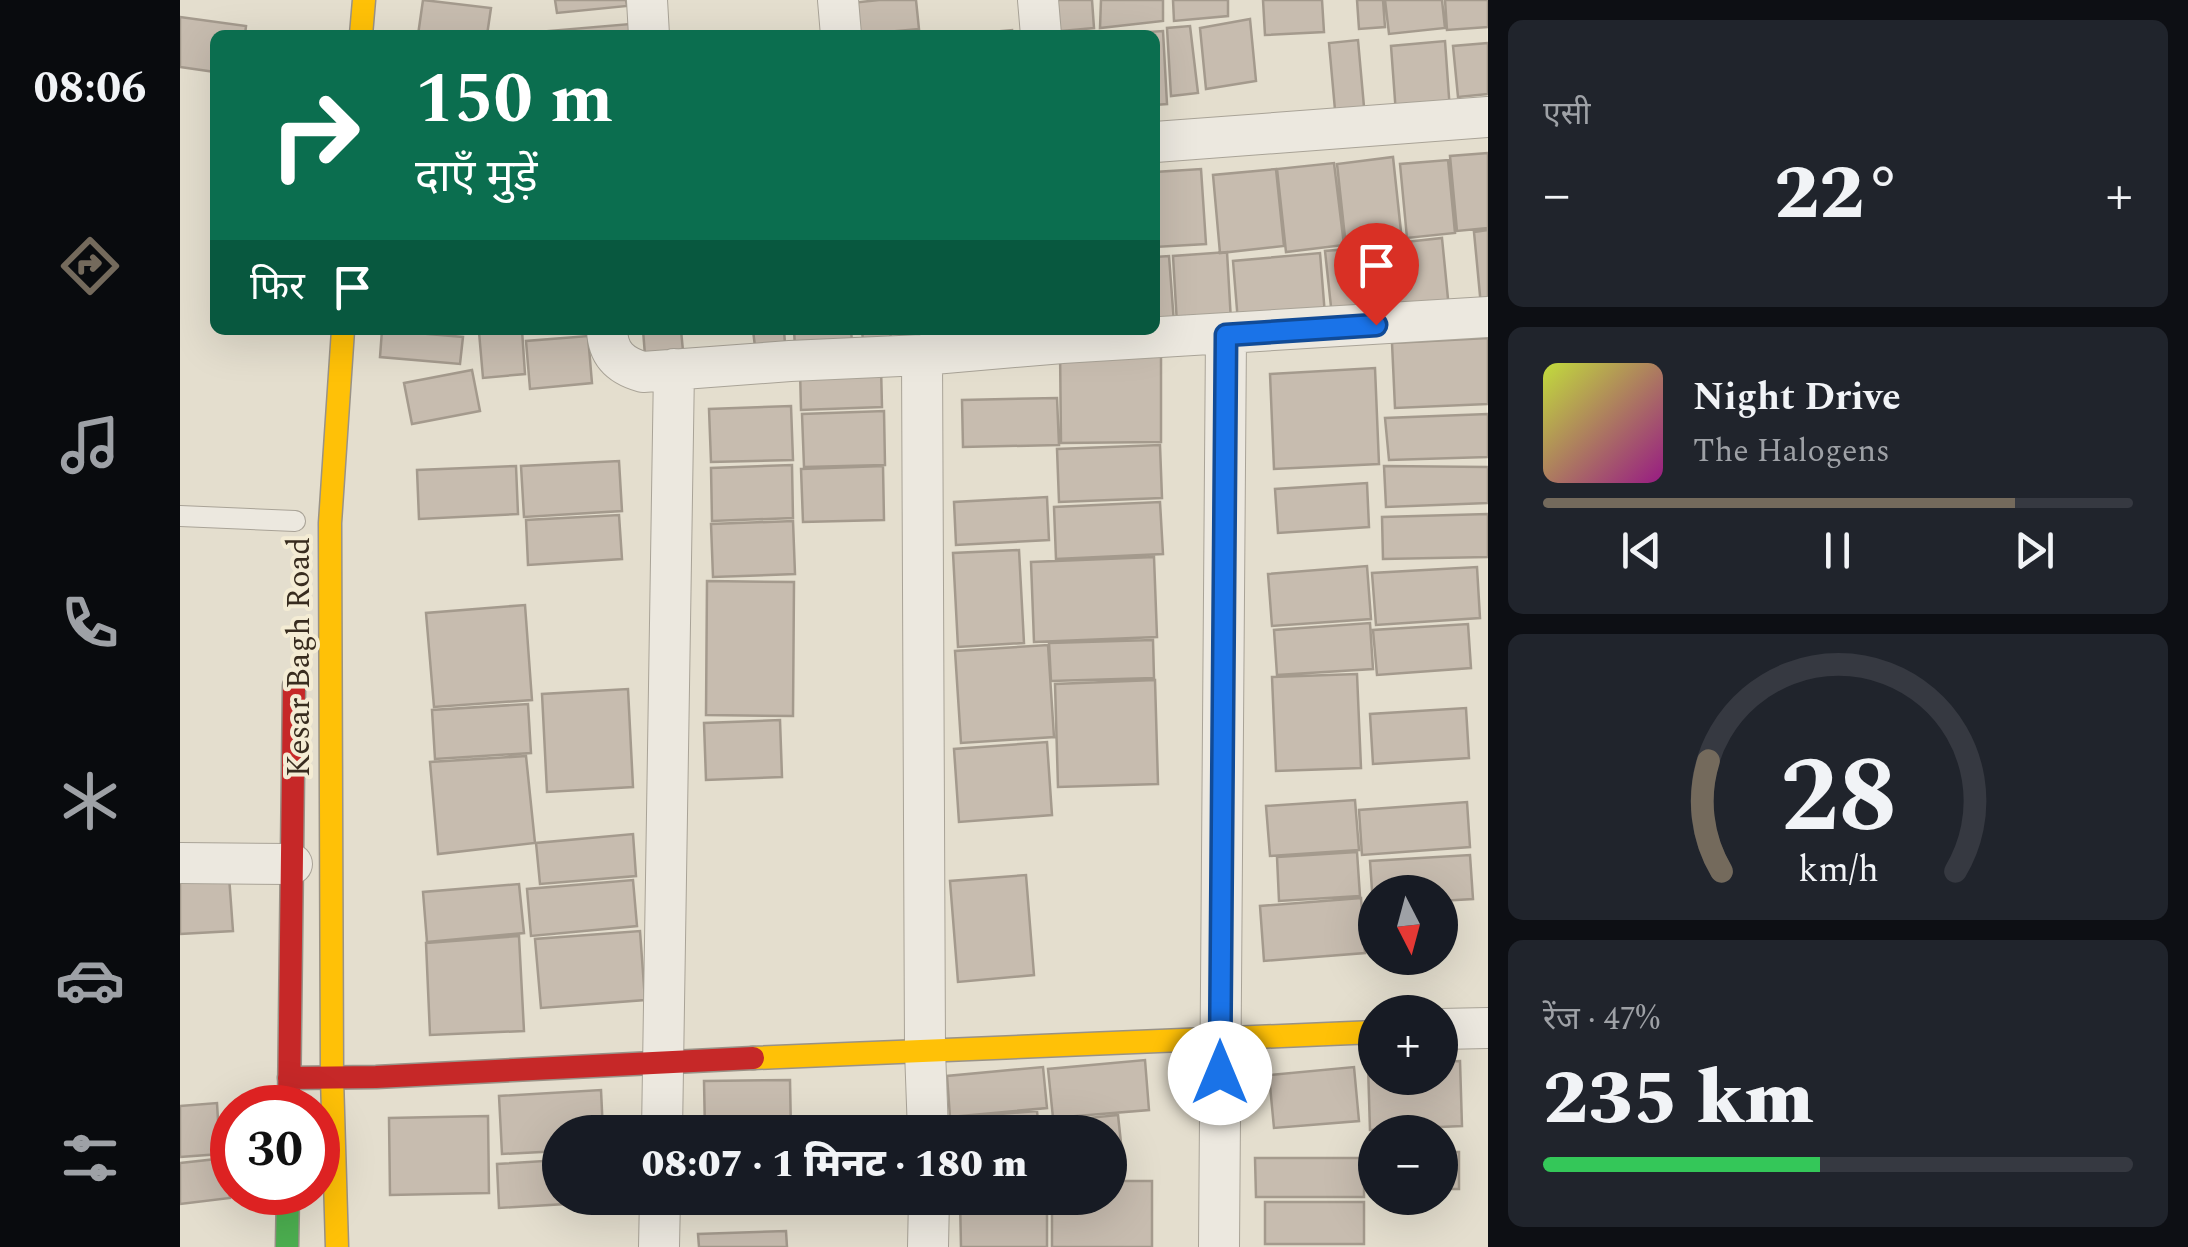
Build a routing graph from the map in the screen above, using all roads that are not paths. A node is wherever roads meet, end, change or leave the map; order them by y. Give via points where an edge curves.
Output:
1 (364, 0) edge
2 (647, 0) edge
3 (838, 0) edge
4 (1038, 0) edge
5 (361, 30) edge
6 (648, 30) edge
7 (841, 30) edge
8 (1040, 30) edge
9 (1488, 117) edge
10 (1160, 142) edge
11 (1488, 317) edge
12 (343, 335) edge
13 (608, 335) edge
14 (1226, 335) junction
15 (1062, 336) edge
16 (922, 355) junction
17 (674, 369) junction
18 (180, 516) edge
19 (295, 521) dead end
20 (294, 654) dead end
21 (180, 863) edge
22 (292, 864) junction
23 (1488, 1028) edge
24 (1458, 1029) edge
25 (1358, 1033) edge
26 (1220, 1038) junction
27 (925, 1050) junction
28 (664, 1062) junction
29 (289, 1078) junction
30 (332, 1078) junction
31 (289, 1085) edge
32 (662, 1115) edge
33 (927, 1115) edge
34 (288, 1215) edge
35 (660, 1215) edge
36 (929, 1215) edge
37 (287, 1247) edge
38 (338, 1247) edge
39 (659, 1247) edge
40 (928, 1247) edge
41 (1219, 1247) edge

1 - 5 main road
2 - 6 street
3 - 7 street
4 - 8 street
9 - 10 street
11 - 14 street
12 - 30 main road, Kesar Bagh Road via 330,523
13 - 17 street via 624,367
14 - 15 street
14 - 26 street
15 - 16 street
16 - 17 street
16 - 27 street
17 - 28 street
18 - 19 lane
20 - 22 main road
21 - 22 street
22 - 29 main road
23 - 24 street
25 - 26 main road
26 - 27 main road
26 - 41 street
27 - 28 main road
27 - 33 street
28 - 30 main road
28 - 32 street
29 - 30 main road
29 - 31 main road
30 - 38 main road
34 - 37 main road
35 - 39 street
36 - 40 street

